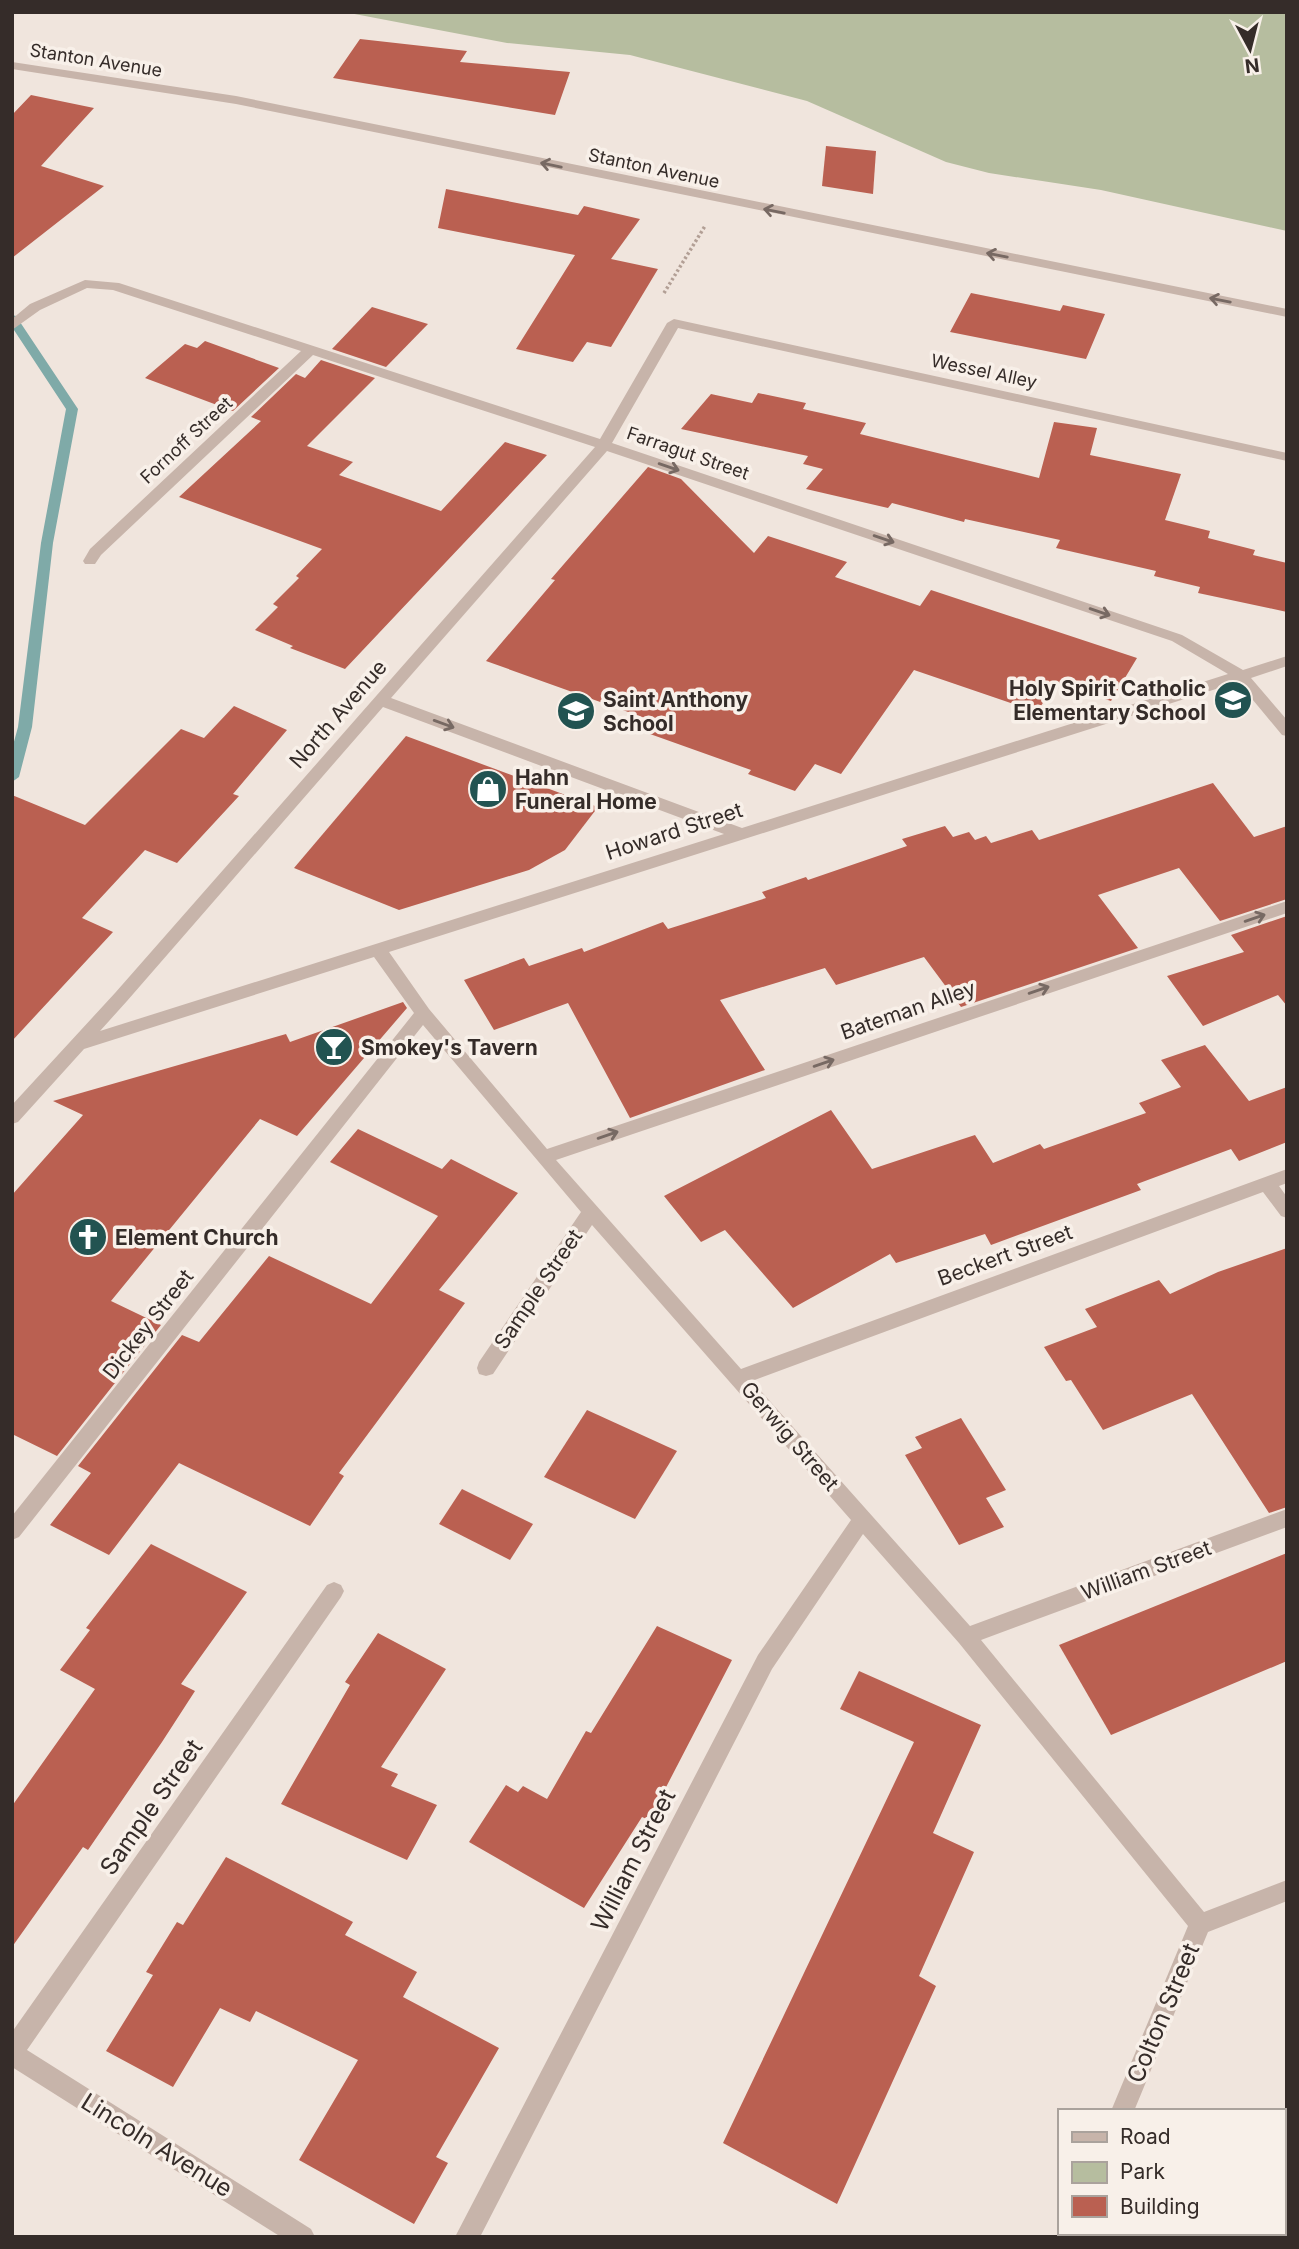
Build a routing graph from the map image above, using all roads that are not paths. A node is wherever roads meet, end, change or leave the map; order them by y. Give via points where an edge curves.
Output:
1 (12, 65) edge
2 (1287, 313) edge
3 (674, 323) joint
4 (12, 326) edge
5 (311, 349) junction
6 (604, 445) junction
7 (1287, 457) edge
8 (90, 561) dead end
9 (1287, 661) edge
10 (1241, 675) junction
11 (380, 701) junction
12 (1287, 731) edge
13 (741, 834) junction
14 (1287, 907) edge
15 (378, 949) junction
16 (423, 1013) junction
17 (76, 1045) junction
18 (16, 1106) edge
19 (543, 1157) junction
20 (1287, 1176) edge
21 (1266, 1183) junction
22 (591, 1211) junction
23 (1287, 1211) edge
24 (486, 1368) dead end
25 (739, 1378) junction
26 (863, 1518) junction
27 (1287, 1518) edge
28 (12, 1531) edge
29 (334, 1591) dead end
30 (966, 1637) junction
31 (1287, 1890) edge
32 (1200, 1924) junction
33 (12, 2053) edge
34 (1123, 2109) edge
35 (303, 2237) edge
36 (467, 2237) edge

2 -> 1 street, Stanton Avenue via 236,100
3 - 6 street, North Avenue
3 - 7 street, Wessel Alley
4 - 5 street, Farragut Street via 35,307 85,284 114,286
5 - 6 street, Farragut Street
5 - 8 street, Fornoff Street
6 -> 10 street, Farragut Street via 1177,638
6 - 11 street, North Avenue
9 - 10 street, Howard Street
10 - 12 street
10 - 13 street, Howard Street
11 -> 13 street
11 - 17 street, North Avenue
13 - 15 street, Howard Street
19 -> 14 street, Bateman Alley
15 - 16 street, Gerwig Street
15 - 17 street, Howard Street
16 - 19 street, Gerwig Street
16 - 28 street, Dickey Street
17 - 18 street, North Avenue
19 - 22 street, Gerwig Street
20 - 21 street, Beckert Street
21 - 23 street
21 - 25 street, Beckert Street
22 - 24 street, Sample Street
22 - 25 street, Gerwig Street
25 - 26 street, Gerwig Street
26 - 30 street, Gerwig Street
26 - 36 street, William Street via 765,1662
27 - 30 street, William Street
29 - 33 street, Sample Street
30 - 32 street, Gerwig Street
31 - 32 street, Colton Street
32 - 34 street, Colton Street
33 - 35 street, Lincoln Avenue

